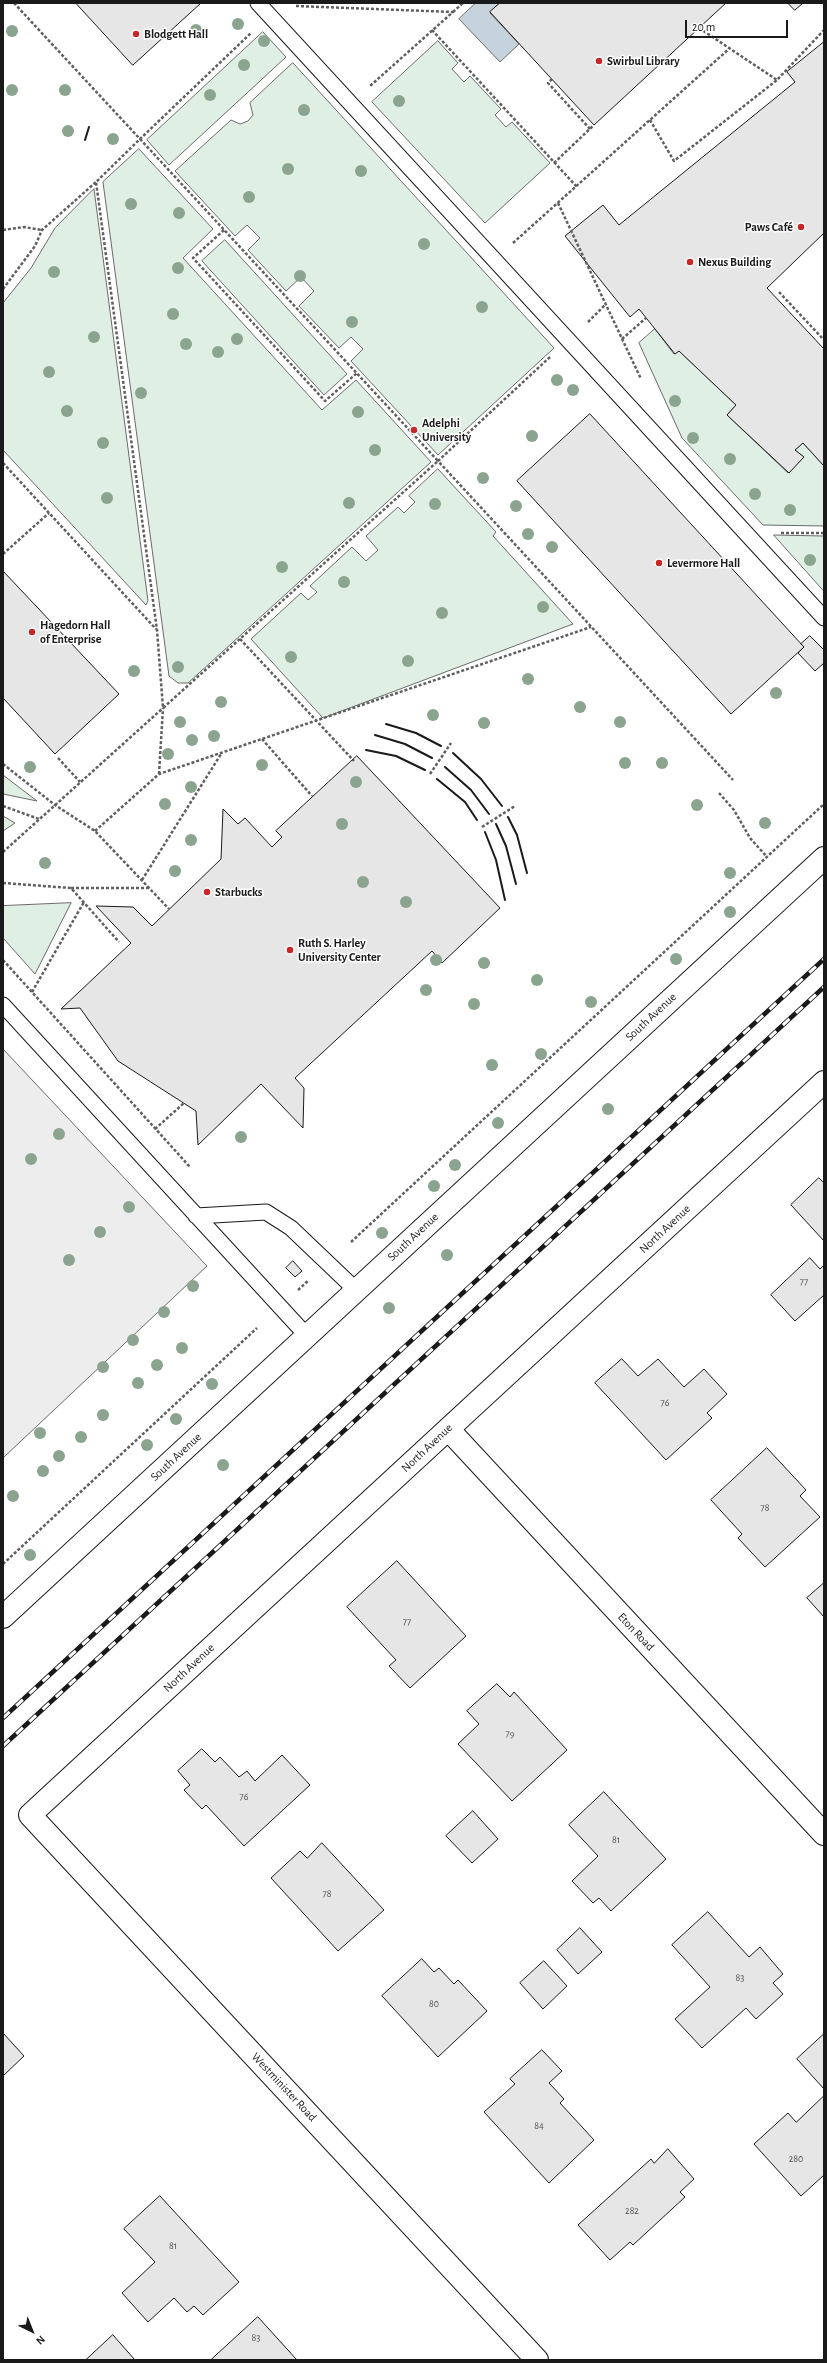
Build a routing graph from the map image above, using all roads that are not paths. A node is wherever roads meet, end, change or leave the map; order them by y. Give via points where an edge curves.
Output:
1 (258, 3) edge
2 (824, 618) edge
3 (824, 858) edge
4 (3, 1005) edge
5 (824, 1082) edge
6 (196, 1216) junction
7 (356, 1290) junction
8 (307, 1336) junction
9 (448, 1429) junction
10 (3, 1617) edge
11 (30, 1815) joint
12 (824, 1834) edge
13 (537, 2360) edge

1 - 2 lane
3 - 7 street, South Avenue
4 - 6 lane
5 - 9 street, North Avenue
6 - 7 lane via 266,1212 291,1228
6 - 8 lane
7 - 8 street, South Avenue
8 - 10 street, South Avenue
9 - 11 street, North Avenue
9 - 12 street, Eton Road
11 - 13 street, Westminister Road

